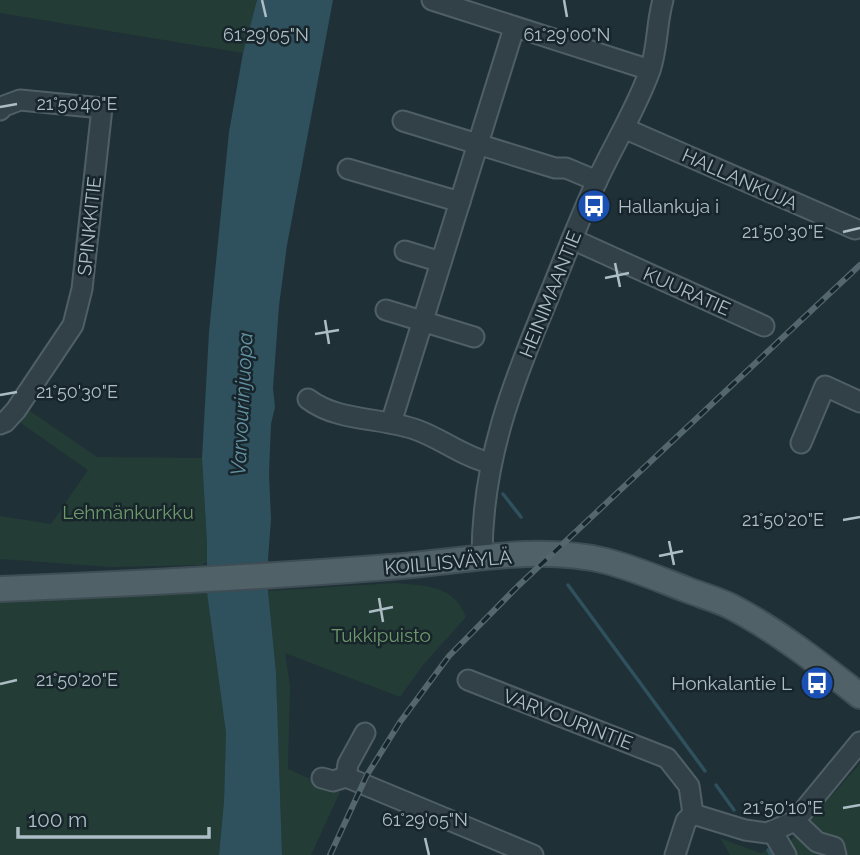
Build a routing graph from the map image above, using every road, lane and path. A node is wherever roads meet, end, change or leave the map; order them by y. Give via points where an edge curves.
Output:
1 (432, 0) edge
2 (663, 0) edge
3 (514, 28) junction
4 (650, 70) junction
5 (0, 110) edge
6 (403, 121) dead end
7 (626, 129) junction
8 (478, 144) junction
9 (348, 169) dead end
10 (597, 181) junction
11 (460, 202) junction
12 (855, 229) dead end
13 (572, 239) junction
14 (405, 251) dead end
15 (441, 262) junction
16 (386, 310) dead end
17 (423, 322) junction
18 (764, 326) dead end
19 (474, 337) dead end
20 (308, 399) dead end
21 (860, 402) edge
22 (391, 423) junction
23 (0, 424) edge
24 (801, 443) dead end
25 (490, 464) junction
26 (482, 557) junction
27 (0, 589) edge
28 (468, 680) dead end
29 (860, 696) edge
30 (365, 733) dead end
31 (860, 742) edge
32 (322, 778) dead end
33 (346, 778) junction
34 (693, 814) junction
35 (795, 821) junction
36 (772, 831) junction
37 (533, 855) edge
38 (675, 855) edge
39 (786, 855) edge
40 (836, 855) edge

1 - 3 street
2 - 4 street, HEINIMAANTIE
3 - 4 street
3 - 8 street
4 - 7 street, HEINIMAANTIE
5 - 23 street, SPINKKITIE via 20,100 102,108 82,289 73,325 16,410
6 - 8 street
7 - 10 street, HEINIMAANTIE
7 - 12 street, HALLANKUJA
8 - 10 street
8 - 11 street
9 - 11 street
10 - 13 street, HEINIMAANTIE
11 - 15 street
13 - 18 street, KUURATIE
13 - 25 street, HEINIMAANTIE via 519,372
14 - 15 street
15 - 17 street
16 - 17 street
17 - 19 street
17 - 22 street
20 - 22 street via 324,410
21 - 24 street via 825,386
22 - 25 street via 434,436
25 - 26 street, HEINIMAANTIE
26 - 27 main road, KOILLISVÄYLÄ via 283,575
26 - 29 main road, KOILLISVÄYLÄ via 552,554 605,561 649,575 730,606 813,658
28 - 34 street, VARVOURINTIE via 667,758 689,786
30 - 33 street via 348,764
31 - 35 street
32 - 33 street
33 - 37 street
34 - 36 street via 745,830
34 - 38 street via 686,821
35 - 36 street
35 - 40 street via 817,842 834,847
36 - 39 street

